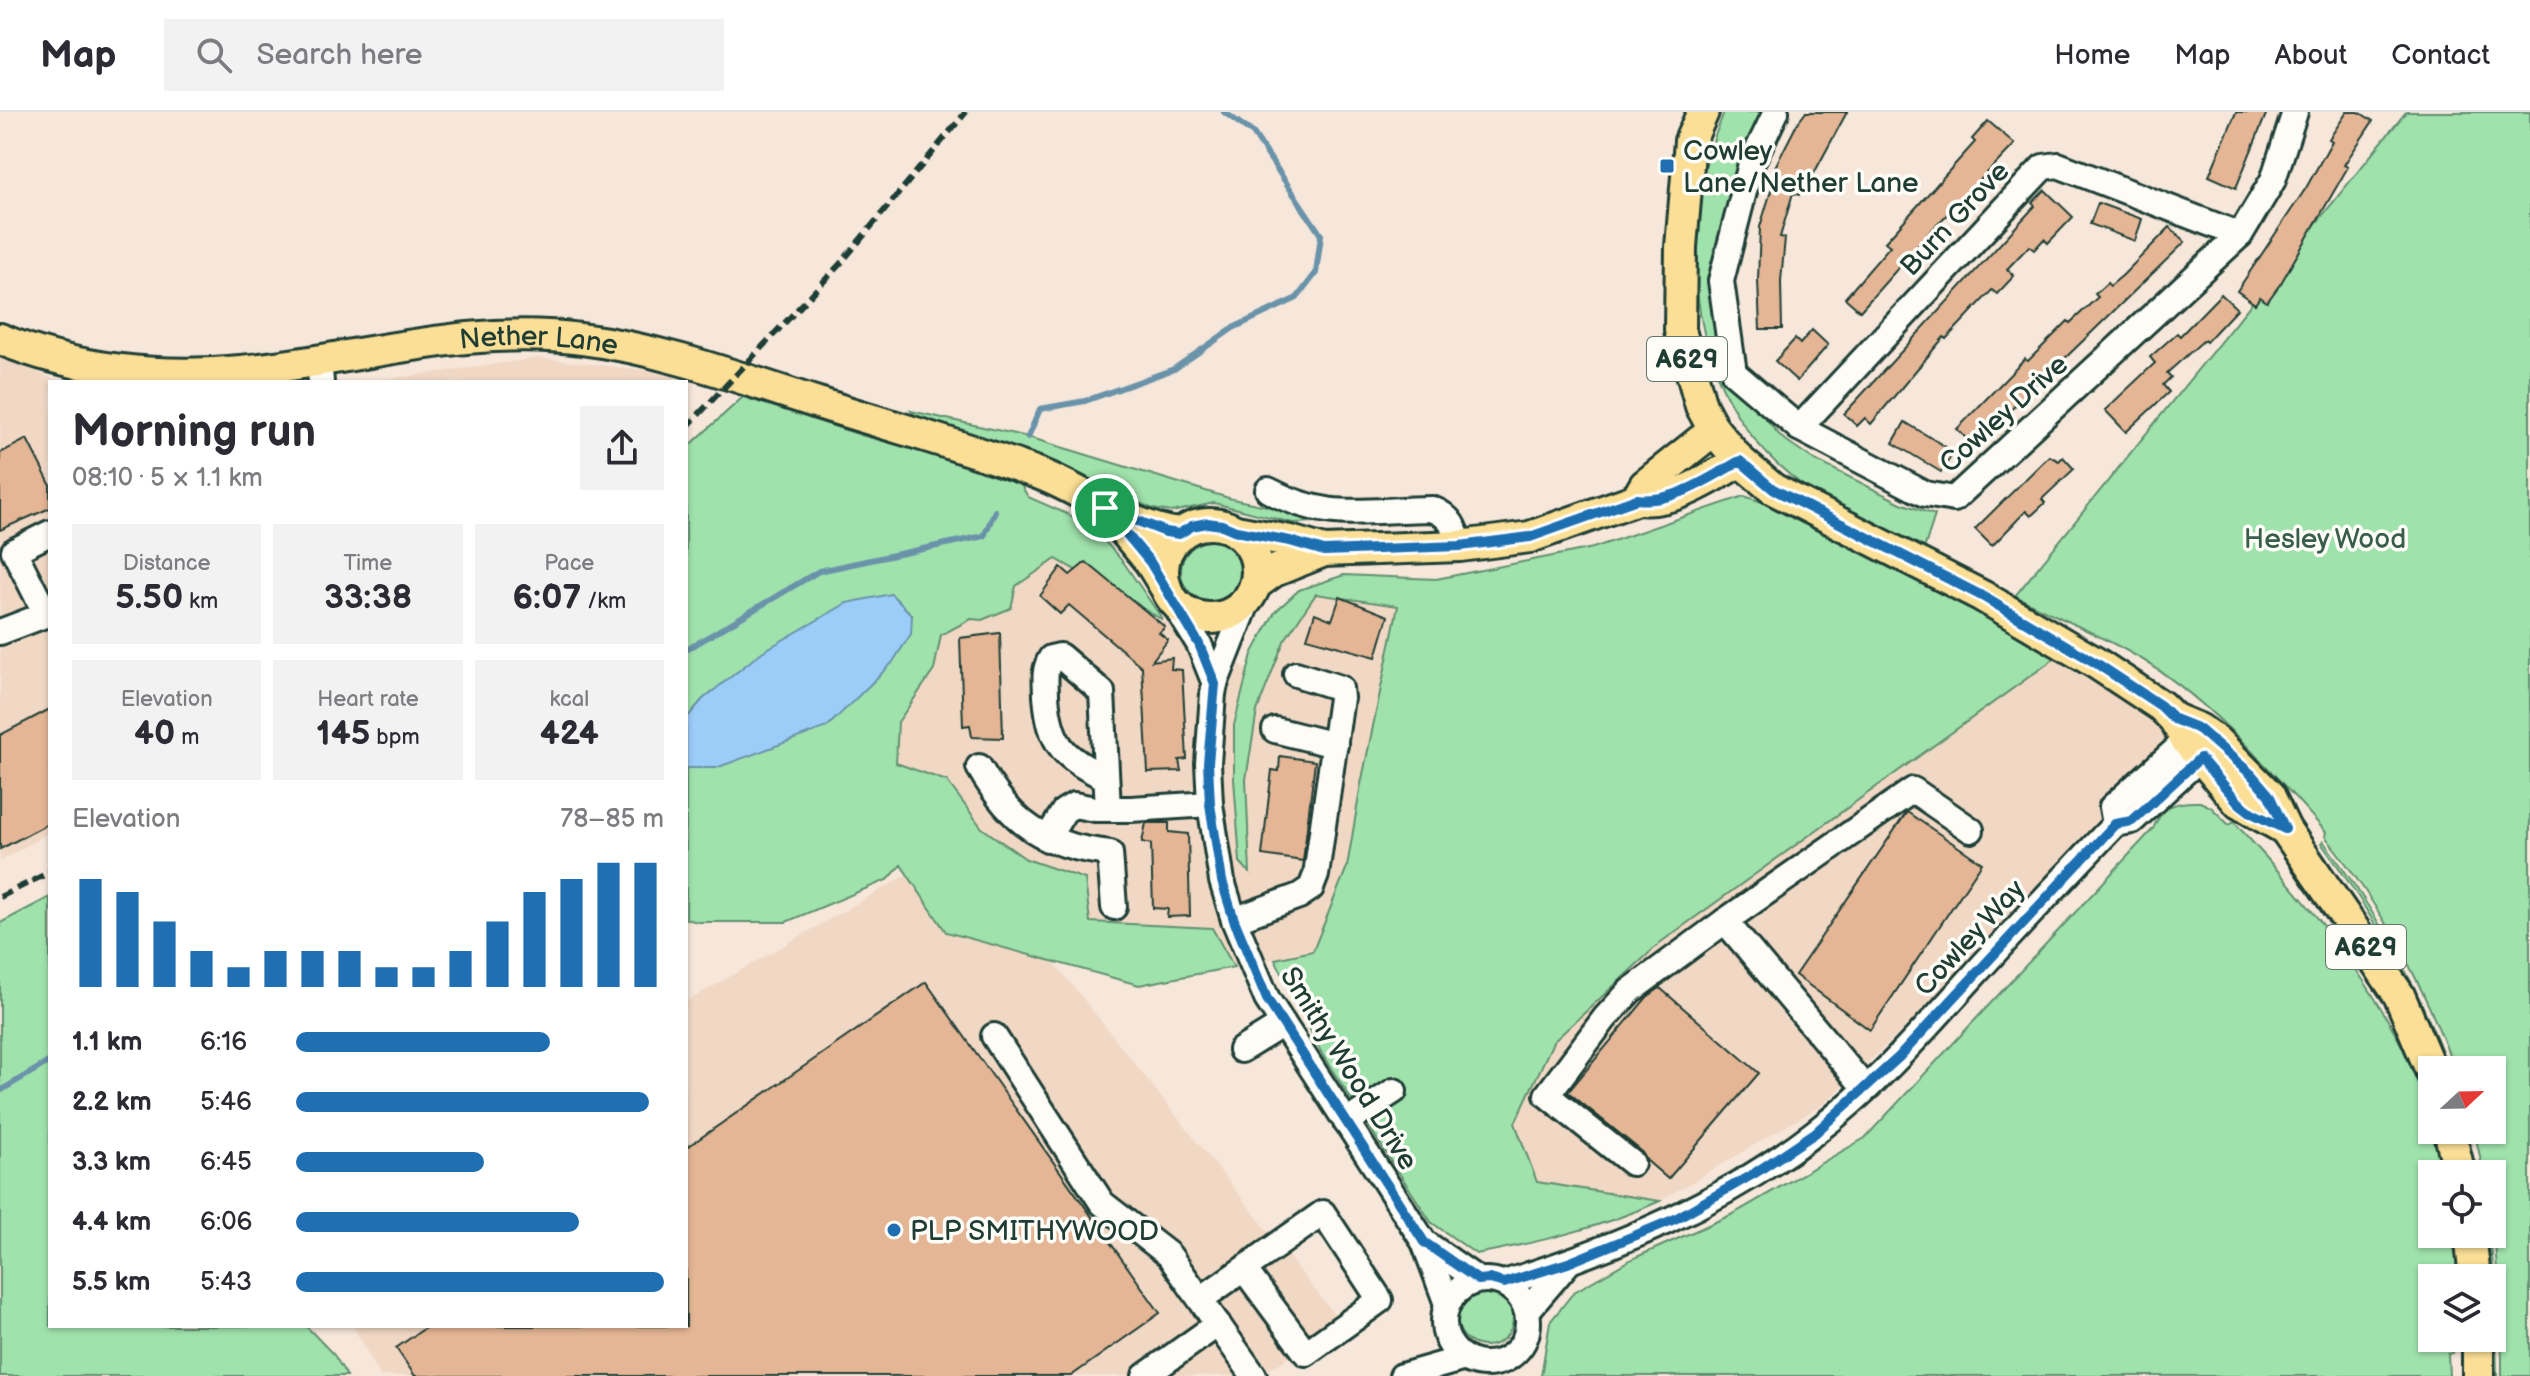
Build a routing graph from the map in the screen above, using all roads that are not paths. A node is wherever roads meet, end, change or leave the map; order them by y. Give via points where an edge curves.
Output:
1 (1703, 112) edge
2 (1776, 112) edge
3 (2295, 112) edge
4 (2240, 235) junction
5 (0, 339) edge
6 (320, 371) edge
7 (1799, 428) junction
8 (1714, 430) junction
9 (1740, 461) junction
10 (1268, 490) dead end
11 (1637, 499) junction
12 (1105, 508) junction
13 (1236, 531) junction
14 (48, 534) edge
15 (1179, 534) junction
16 (1460, 546) junction
17 (1324, 551) junction
18 (1252, 591) junction
19 (1168, 592) junction
20 (41, 615) edge
21 (0, 632) edge
22 (1296, 674) dead end
23 (1215, 684) junction
24 (1275, 730) dead end
25 (2195, 738) junction
26 (1335, 745) junction
27 (979, 767) dead end
28 (1106, 778) dead end
29 (1210, 804) junction
30 (1108, 809) junction
31 (1971, 830) dead end
32 (1047, 839) junction
33 (1114, 907) dead end
34 (1234, 920) junction
35 (1725, 921) junction
36 (1283, 1024) junction
37 (994, 1036) dead end
38 (1241, 1050) dead end
39 (2425, 1056) edge
40 (1865, 1088) junction
41 (1394, 1091) dead end
42 (1346, 1122) junction
43 (1632, 1163) dead end
44 (1424, 1242) junction
45 (1568, 1263) junction
46 (1244, 1269) junction
47 (1478, 1280) junction
48 (1504, 1283) junction
49 (1201, 1299) junction
50 (1447, 1304) junction
51 (1527, 1311) junction
52 (1218, 1324) junction
53 (1444, 1331) junction
54 (2478, 1352) edge
55 (1465, 1358) junction
56 (1405, 1375) edge
57 (1145, 1376) edge
58 (1254, 1376) edge
59 (2478, 1376) edge

1 - 8 main road, A629 via 1690,141 1680,330 1701,406
2 - 7 street, Cowley Drive via 1751,164 1721,281 1734,373
3 - 4 street, Cowley Drive via 2273,180
4 - 7 street, Cowley Drive via 1954,499 1925,494
4 - 7 street, Burn Grove via 2058,165 2043,167
5 - 6 main road, Nether Lane via 113,370
6 - 12 main road, Nether Lane via 430,342 515,335 635,347 1039,474
8 - 9 main road, A629
8 - 11 main road via 1645,485
9 - 11 main road via 1654,502
9 - 25 main road, A629 via 1773,489 2058,641 2161,706
10 - 16 street via 1323,511 1432,509 1452,521
11 - 16 main road via 1530,537
12 - 15 main road, Nether Lane
12 - 19 main road, Nether Lane
13 - 15 main road via 1207,523
13 - 17 main road
13 - 18 main road via 1254,554 1258,569
14 - 20 street via 14,551
15 - 19 main road via 1164,557
16 - 17 main road
17 - 18 main road via 1274,571
18 - 19 main road via 1239,609 1211,618 1182,609
18 - 23 street, Smithy Wood Drive
19 - 23 street, Smithy Wood Drive via 1201,647
20 - 21 street
22 - 26 street via 1340,688
23 - 29 street, Smithy Wood Drive
24 - 26 street
25 - 39 main road, A629 via 2239,803 2285,829 2399,995
25 - 40 street, Cowley Way via 2132,821 2115,824
26 - 34 street via 1311,888
27 - 32 street via 1012,816
28 - 30 street
29 - 30 street
29 - 34 street, Smithy Wood Drive
30 - 32 street via 1074,805 1064,811
31 - 35 street via 1913,790
32 - 33 street via 1110,853
34 - 36 street, Smithy Wood Drive
35 - 40 street
35 - 43 street via 1630,991 1547,1095
36 - 38 street
36 - 42 street, Smithy Wood Drive
37 - 49 street via 1102,1203 1169,1255
40 - 45 street, Cowley Way via 1815,1133 1755,1173 1675,1219
41 - 42 street
42 - 44 street, Smithy Wood Drive
44 - 47 street, Smithy Wood Drive
44 - 50 street, Smithy Wood Drive
45 - 48 street, Cowley Way
45 - 51 street, Cowley Way
46 - 46 street via 1323,1213 1380,1300 1306,1353
46 - 49 street
47 - 48 street
47 - 50 street
48 - 51 street
49 - 52 street
50 - 53 street
51 - 55 street via 1526,1333 1516,1351 1499,1362
52 - 57 street
52 - 58 street
53 - 55 street via 1449,1344
53 - 56 street
54 - 59 main road
55 - 56 street

